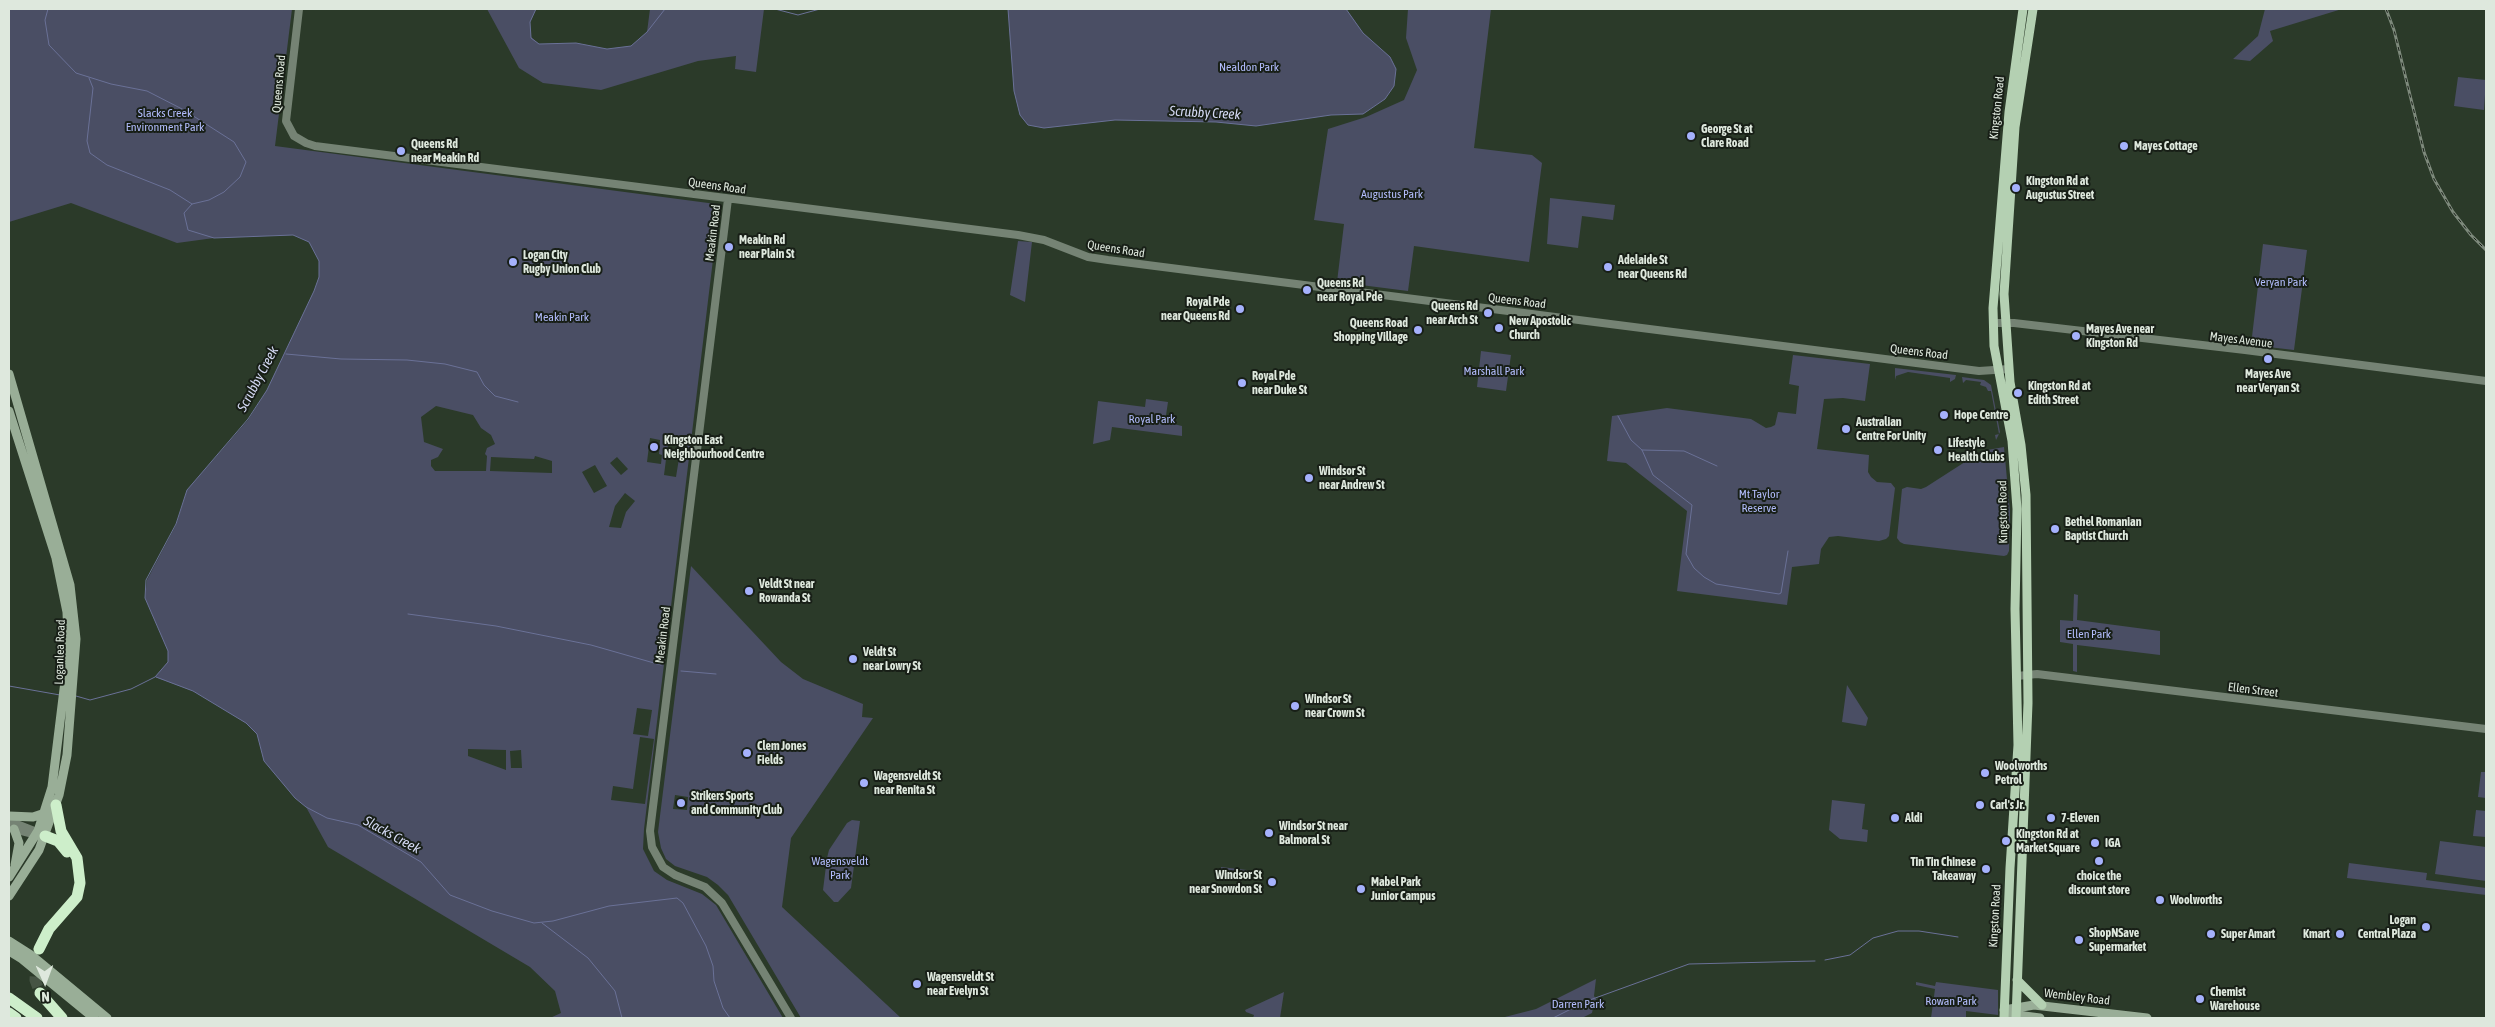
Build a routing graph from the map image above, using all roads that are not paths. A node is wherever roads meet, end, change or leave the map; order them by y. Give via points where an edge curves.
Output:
1 (299, 9) edge
2 (2024, 9) edge
3 (2033, 9) edge
4 (2028, 38) junction
5 (2016, 55) junction
6 (728, 199) junction
7 (1993, 323) junction
8 (2006, 323) junction
9 (2009, 369) junction
10 (1998, 370) junction
11 (9, 374) edge
12 (2486, 381) edge
13 (9, 411) edge
14 (27, 454) junction
15 (2027, 675) junction
16 (2017, 676) junction
17 (64, 726) junction
18 (2486, 729) edge
19 (56, 805) junction
20 (45, 814) junction
21 (9, 816) edge
22 (9, 821) edge
23 (12, 828) edge
24 (39, 835) junction
25 (15, 868) junction
26 (9, 877) edge
27 (9, 896) edge
28 (73, 900) junction
29 (9, 940) edge
30 (39, 948) tunnel mouth
31 (9, 951) edge
32 (2017, 980) junction
33 (40, 993) tunnel mouth
34 (9, 998) edge
35 (2042, 1006) junction
36 (9, 1013) edge
37 (2004, 1014) edge
38 (2016, 1014) edge
39 (16, 1018) edge
40 (37, 1018) edge
41 (62, 1018) edge
42 (94, 1018) edge
43 (107, 1018) edge
44 (791, 1018) edge
45 (2039, 1018) edge
46 (2147, 1018) edge

1 - 6 street, Queens Road via 286,113 294,136 306,144
2 - 5 main road, Kingston Road
3 - 4 main road, Kingston Road
4 - 5 main road via 2022,40
4 - 8 main road, Kingston Road via 2015,127 2005,266
5 - 7 main road, Kingston Road
6 - 10 street, Queens Road via 1032,237 1102,260 1979,371
6 - 44 street, Meakin Road via 651,824 652,847 663,867 705,887 718,898
7 - 8 street, Mayes Avenue
7 - 10 main road, Kingston Road
8 - 9 main road, Kingston Road
8 - 12 street, Mayes Avenue
9 - 10 street, Queens Road
9 - 15 main road, Kingston Road via 2025,483
10 - 16 main road, Kingston Road via 2012,442 2016,487
11 - 14 main road, Loganlea Road
13 - 14 main road, Loganlea Road
14 - 17 main road, Loganlea Road via 62,586 68,629 71,665
15 - 16 street, Ellen Street
15 - 18 street, Ellen Street
15 - 32 main road, Kingston Road
16 - 37 main road, Kingston Road via 2017,777
17 - 19 main road, Loganlea Road via 65,768
17 - 20 main road, Loganlea Road
19 - 24 main road, Loganlea Road
19 - 28 highway via 62,831 74,850 79,867 77,897
20 - 21 main road
20 - 24 main road, Loganlea Road
22 - 24 street
23 - 24 street
23 - 25 main road via 19,843
24 - 25 main road, Loganlea Road
24 - 27 main road, Loganlea Road via 30,867
24 - 28 highway via 58,841 68,854 74,875
25 - 26 main road, Loganlea Road
28 - 30 highway
29 - 43 main road
31 - 42 main road
32 - 35 main road
32 - 38 main road, Kingston Road
33 - 41 highway
34 - 40 highway
35 - 38 main road, Wembley Road
35 - 46 main road, Wembley Road
36 - 39 highway
37 - 38 main road, Wembley Road
38 - 45 main road, Wembley Road

